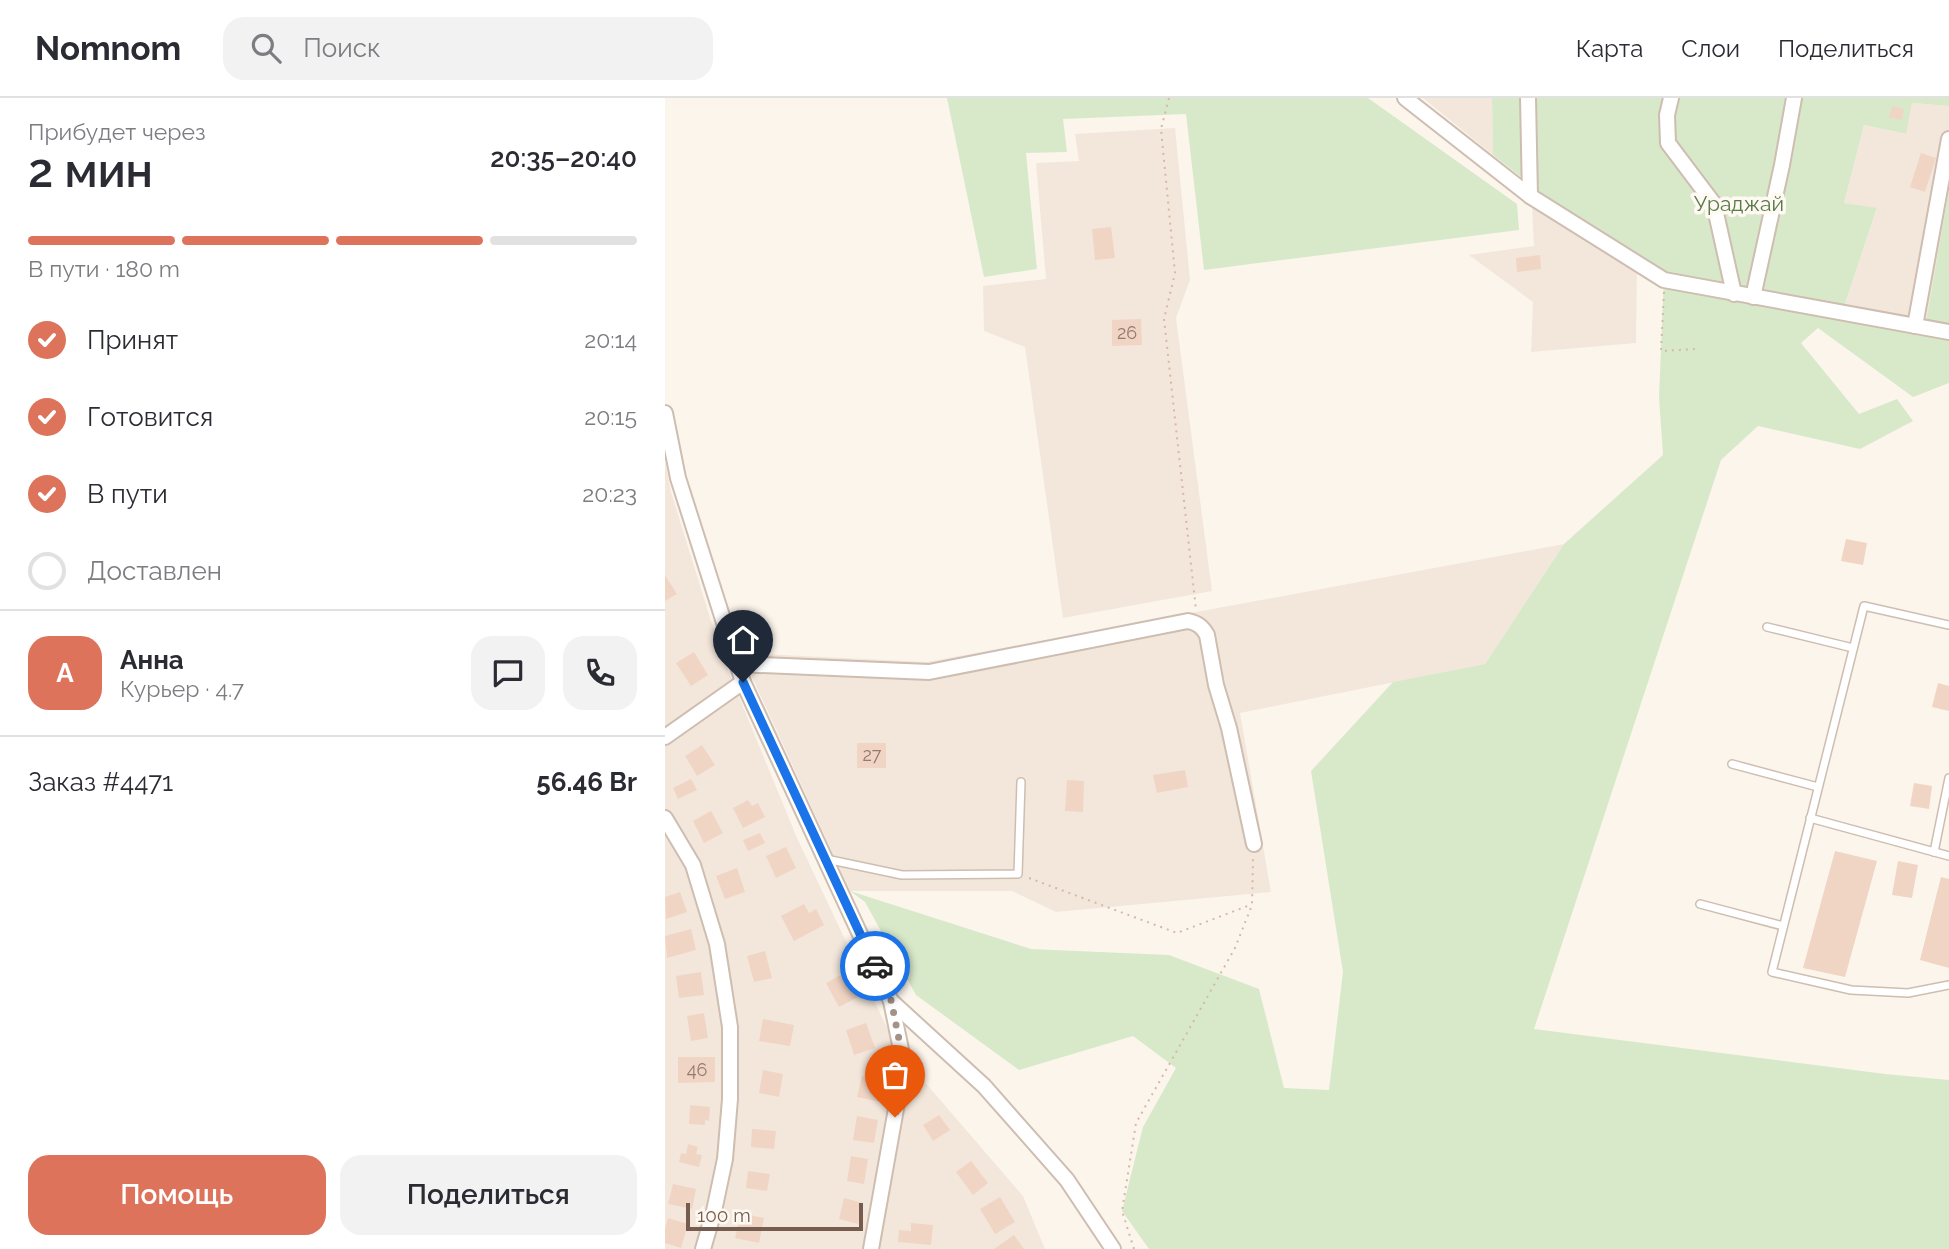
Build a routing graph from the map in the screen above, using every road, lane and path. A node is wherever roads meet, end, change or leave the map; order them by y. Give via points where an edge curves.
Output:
1 (1169, 98) edge
2 (1405, 98) edge
3 (1528, 98) edge
4 (1671, 98) edge
5 (1794, 98) edge
6 (1949, 139) edge
7 (1530, 196) junction
8 (1664, 280) junction
9 (1734, 293) junction
10 (1753, 297) junction
11 (1915, 326) junction
12 (1949, 332) edge
13 (1695, 349) dead end
14 (665, 413) edge
15 (1198, 624) junction
16 (1949, 625) edge
17 (1767, 627) dead end
18 (1853, 648) junction
19 (737, 664) junction
20 (743, 682) junction
21 (665, 737) edge
22 (1732, 764) dead end
23 (1949, 778) edge
24 (1021, 782) dead end
25 (1818, 787) junction
26 (665, 818) edge
27 (1810, 818) junction
28 (1254, 844) joint
29 (1934, 852) junction
30 (1949, 856) edge
31 (824, 859) junction
32 (1018, 874) junction
33 (1700, 904) dead end
34 (1252, 905) junction
35 (1783, 926) junction
36 (1949, 985) edge
37 (891, 1000) junction
38 (703, 1249) edge
39 (871, 1249) edge
40 (1113, 1249) edge
41 (1134, 1249) edge

1 - 15 path via 1161,129 1175,273 1164,319
2 - 7 street
3 - 7 street
4 - 9 street via 1668,143 1714,204
5 - 10 street
6 - 11 street
7 - 8 street
8 - 9 street
8 - 13 path via 1661,351
9 - 10 street
10 - 11 street
11 - 12 street
14 - 19 street via 678,478
15 - 19 street via 1188,621 929,672
15 - 28 street via 1207,635
16 - 18 lane via 1864,606
17 - 18 lane
18 - 25 lane
19 - 20 street
20 - 21 street
20 - 31 street
22 - 25 lane
23 - 29 lane
24 - 32 lane
25 - 27 lane
26 - 38 street via 692,865 713,931 730,1027 725,1159
27 - 29 lane
27 - 35 lane
28 - 34 path
29 - 30 lane
31 - 32 lane via 902,875
31 - 37 street
32 - 34 path via 1177,933
33 - 35 lane
34 - 41 path via 1235,948 1136,1123 1122,1212
35 - 36 lane via 1772,972 1851,990 1908,993
37 - 39 street via 904,1064
37 - 40 street via 984,1086 1067,1180

